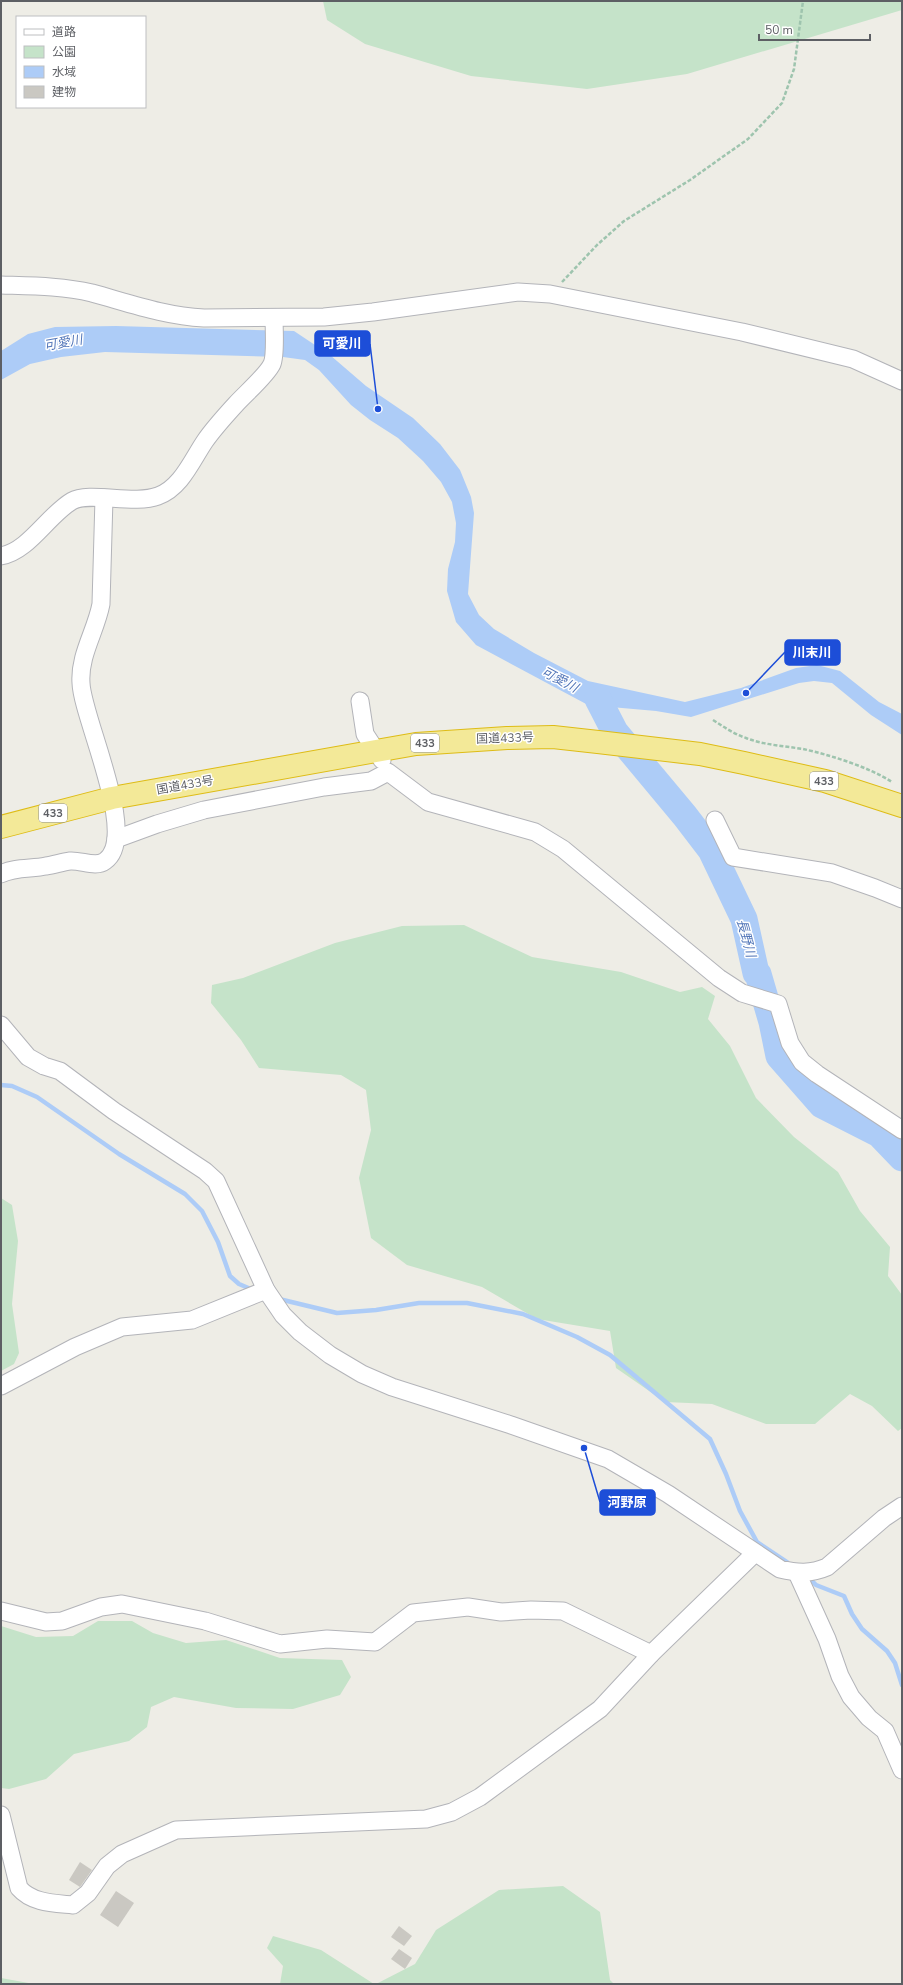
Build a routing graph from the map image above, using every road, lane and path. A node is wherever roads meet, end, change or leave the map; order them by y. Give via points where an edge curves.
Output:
1 (803, 1) edge
2 (1, 285) edge
3 (550, 294) junction
4 (274, 324) junction
5 (902, 381) edge
6 (104, 498) junction
7 (1, 556) edge
8 (360, 702) dead end
9 (713, 720) dead end
10 (376, 751) junction
11 (388, 772) junction
12 (897, 786) dead end
13 (108, 798) junction
14 (902, 806) edge
15 (1, 815) edge
16 (715, 820) dead end
17 (1, 827) edge
18 (116, 839) junction
19 (1, 874) edge
20 (902, 899) edge
21 (1, 1025) edge
22 (902, 1130) edge
23 (266, 1290) junction
24 (1, 1386) edge
25 (902, 1506) edge
26 (755, 1553) junction
27 (798, 1573) junction
28 (1, 1611) edge
29 (652, 1654) junction
30 (902, 1770) edge
31 (1, 1815) edge

1 - 3 path via 794,69 782,103 748,139 690,180 624,221
2 - 4 street via 54,286 187,317
3 - 4 street via 518,292
3 - 5 street via 742,332 853,359
4 - 6 street via 271,366 213,431 180,479 158,496 145,499
6 - 7 street via 80,497 73,500 19,548 9,555
6 - 13 street via 101,604 82,660 80,679 84,702 99,748
8 - 10 street via 365,734
9 - 12 path via 747,739 832,758 880,775
10 - 11 street
10 - 13 highway, 国道433号 / 433
10 - 14 highway, 国道433号 / 433 via 416,744 553,737 672,750 744,763 825,781
11 - 18 street via 372,781 324,787 204,810
11 - 22 street via 428,802 535,832 563,849 719,978 742,993 778,1004 790,1043 802,1062
13 - 15 highway, 国道433号 / 433
13 - 17 highway, 国道433号 / 433
13 - 18 street via 116,821
16 - 20 street via 733,857 832,873
18 - 19 street via 106,861 98,864 70,861
21 - 23 street via 28,1057 60,1071 216,1181
23 - 24 street via 192,1320 122,1327 75,1346
23 - 26 street via 283,1315 300,1332 330,1355 362,1374 392,1387 608,1459 668,1494
25 - 27 street via 884,1518 827,1567 816,1572
26 - 27 street via 780,1569
26 - 29 street
27 - 30 street via 851,1697 885,1732
28 - 29 street via 46,1622 62,1621 101,1607 122,1604 205,1621 280,1644 327,1638 375,1642 414,1613 468,1607 500,1612 563,1611
29 - 31 street via 600,1709 486,1792 452,1812 426,1819 176,1830 122,1854 107,1866 88,1893 73,1905 27,1897 19,1888

